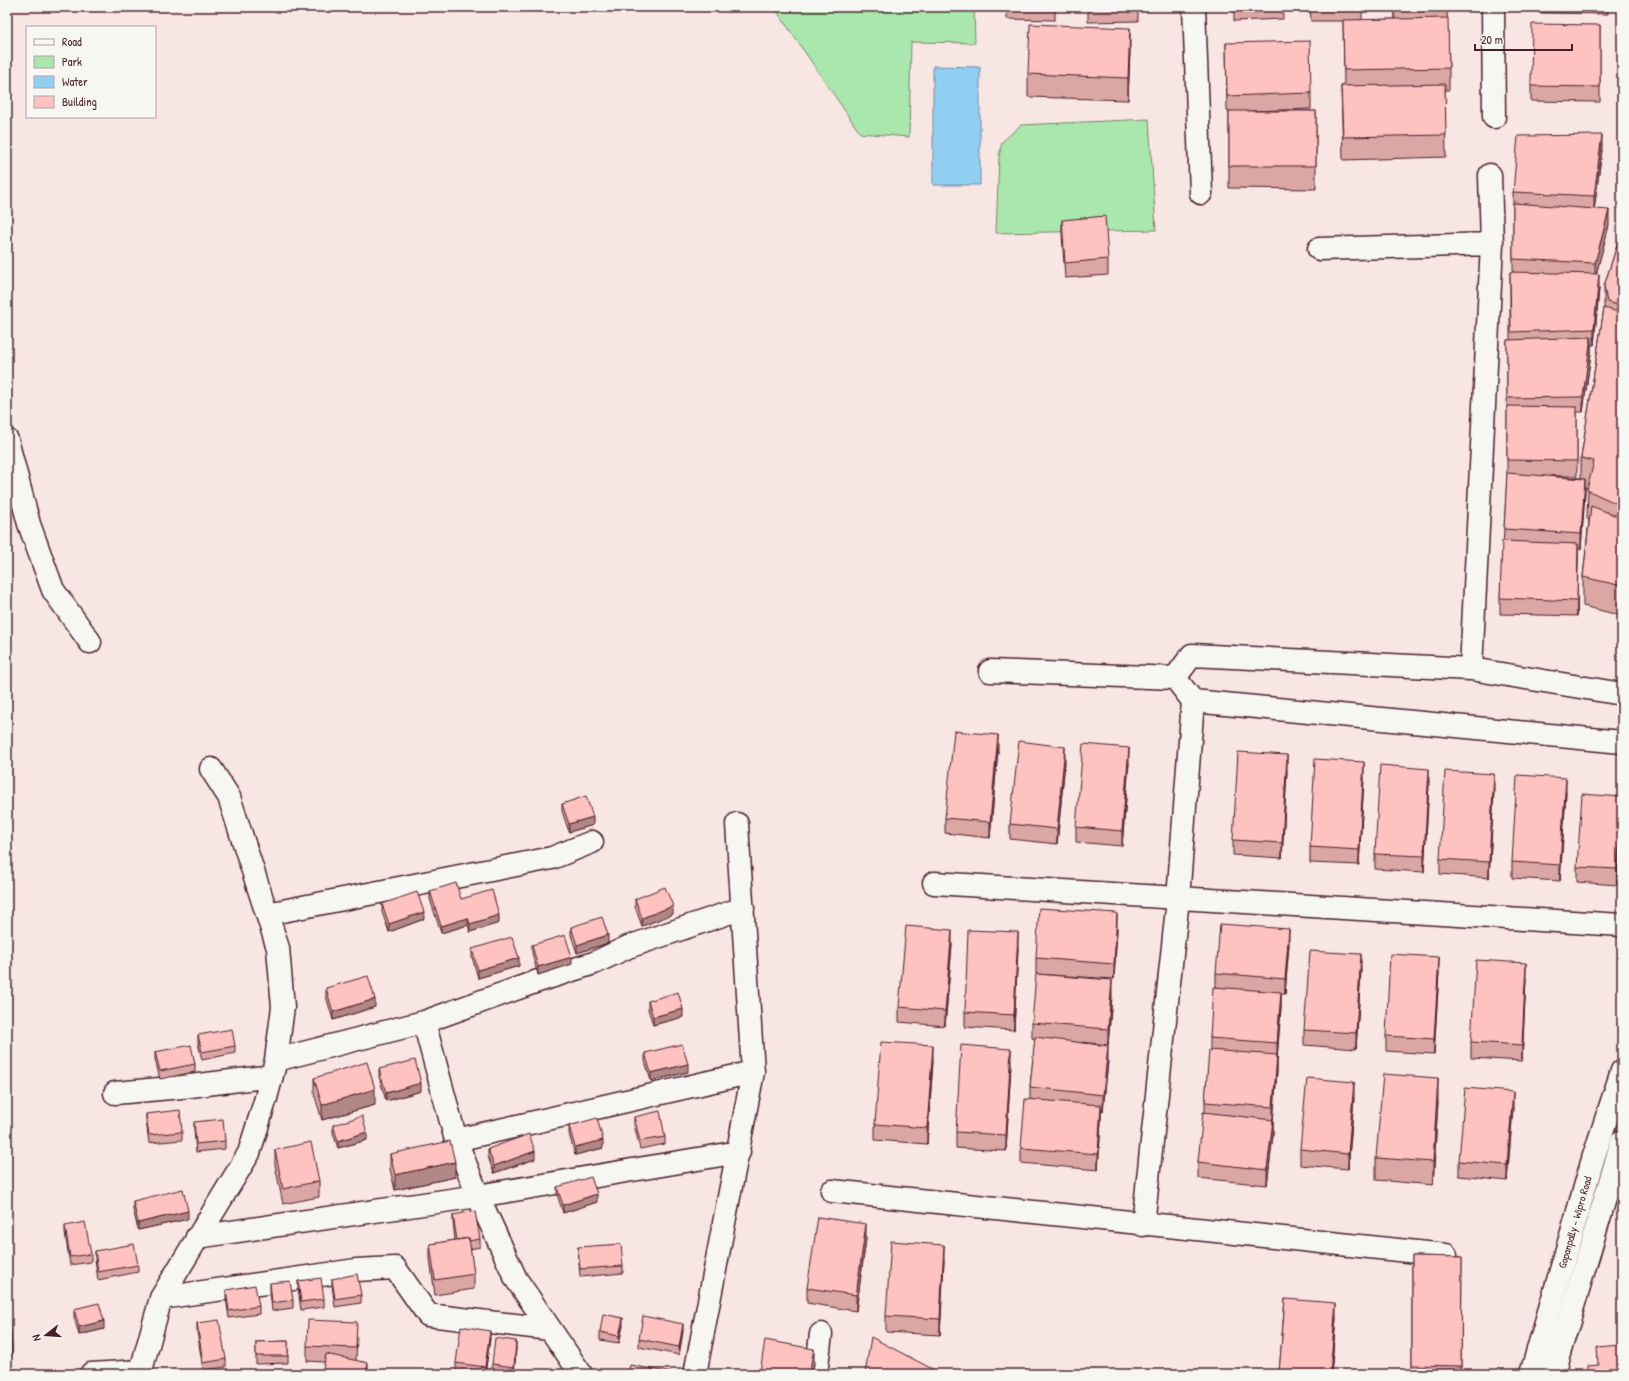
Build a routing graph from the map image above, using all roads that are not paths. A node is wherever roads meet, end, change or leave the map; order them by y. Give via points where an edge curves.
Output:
1 (1194, 7) edge
2 (1493, 7) edge
3 (1494, 117) dead end
4 (1490, 175) dead end
5 (1201, 193) dead end
6 (1492, 244) junction
7 (1318, 249) dead end
8 (7, 440) edge
9 (90, 642) dead end
10 (1471, 669) junction
11 (990, 671) dead end
12 (1175, 678) junction
13 (1622, 694) edge
14 (1193, 701) junction
15 (1622, 742) edge
16 (211, 769) dead end
17 (737, 824) dead end
18 (592, 842) dead end
19 (934, 883) dead end
20 (1178, 899) junction
21 (743, 908) junction
22 (267, 914) junction
23 (1622, 925) edge
24 (424, 1022) junction
25 (274, 1068) junction
26 (1622, 1071) edge
27 (754, 1072) junction
28 (115, 1093) dead end
29 (456, 1140) junction
30 (1621, 1145) edge
31 (739, 1152) junction
32 (832, 1191) dead end
33 (478, 1196) junction
34 (1143, 1225) junction
35 (197, 1237) junction
36 (1446, 1255) edge
37 (161, 1298) junction
38 (550, 1330) junction
39 (821, 1334) dead end
40 (140, 1372) edge
41 (91, 1374) edge
42 (581, 1374) edge
43 (695, 1374) edge
44 (816, 1374) edge
45 (1531, 1374) edge
46 (1553, 1374) edge

1 - 5 street
2 - 3 street
4 - 6 street
6 - 7 street
6 - 10 street
8 - 9 street via 29,524 53,590
10 - 12 street via 1192,656
10 - 13 street
11 - 12 street
12 - 14 street
14 - 15 street
14 - 20 street
16 - 22 street via 229,797
17 - 21 street
18 - 22 street via 552,858
19 - 20 street
20 - 23 street
20 - 34 street
21 - 24 street
21 - 27 street
22 - 25 street via 278,948 283,1007
24 - 25 street
24 - 29 street
25 - 28 street via 182,1087
25 - 35 street via 249,1153
26 - 45 street, Gopanpally - Wipro Road
27 - 29 street
27 - 31 street
29 - 33 street
30 - 46 street, Gopanpally - Wipro Road
31 - 33 street
31 - 43 street
32 - 34 street
33 - 35 street
33 - 38 street via 516,1279
34 - 36 street
35 - 37 street
37 - 38 street via 356,1270 395,1268 428,1315
37 - 40 street
38 - 42 street
39 - 44 street
40 - 41 street

